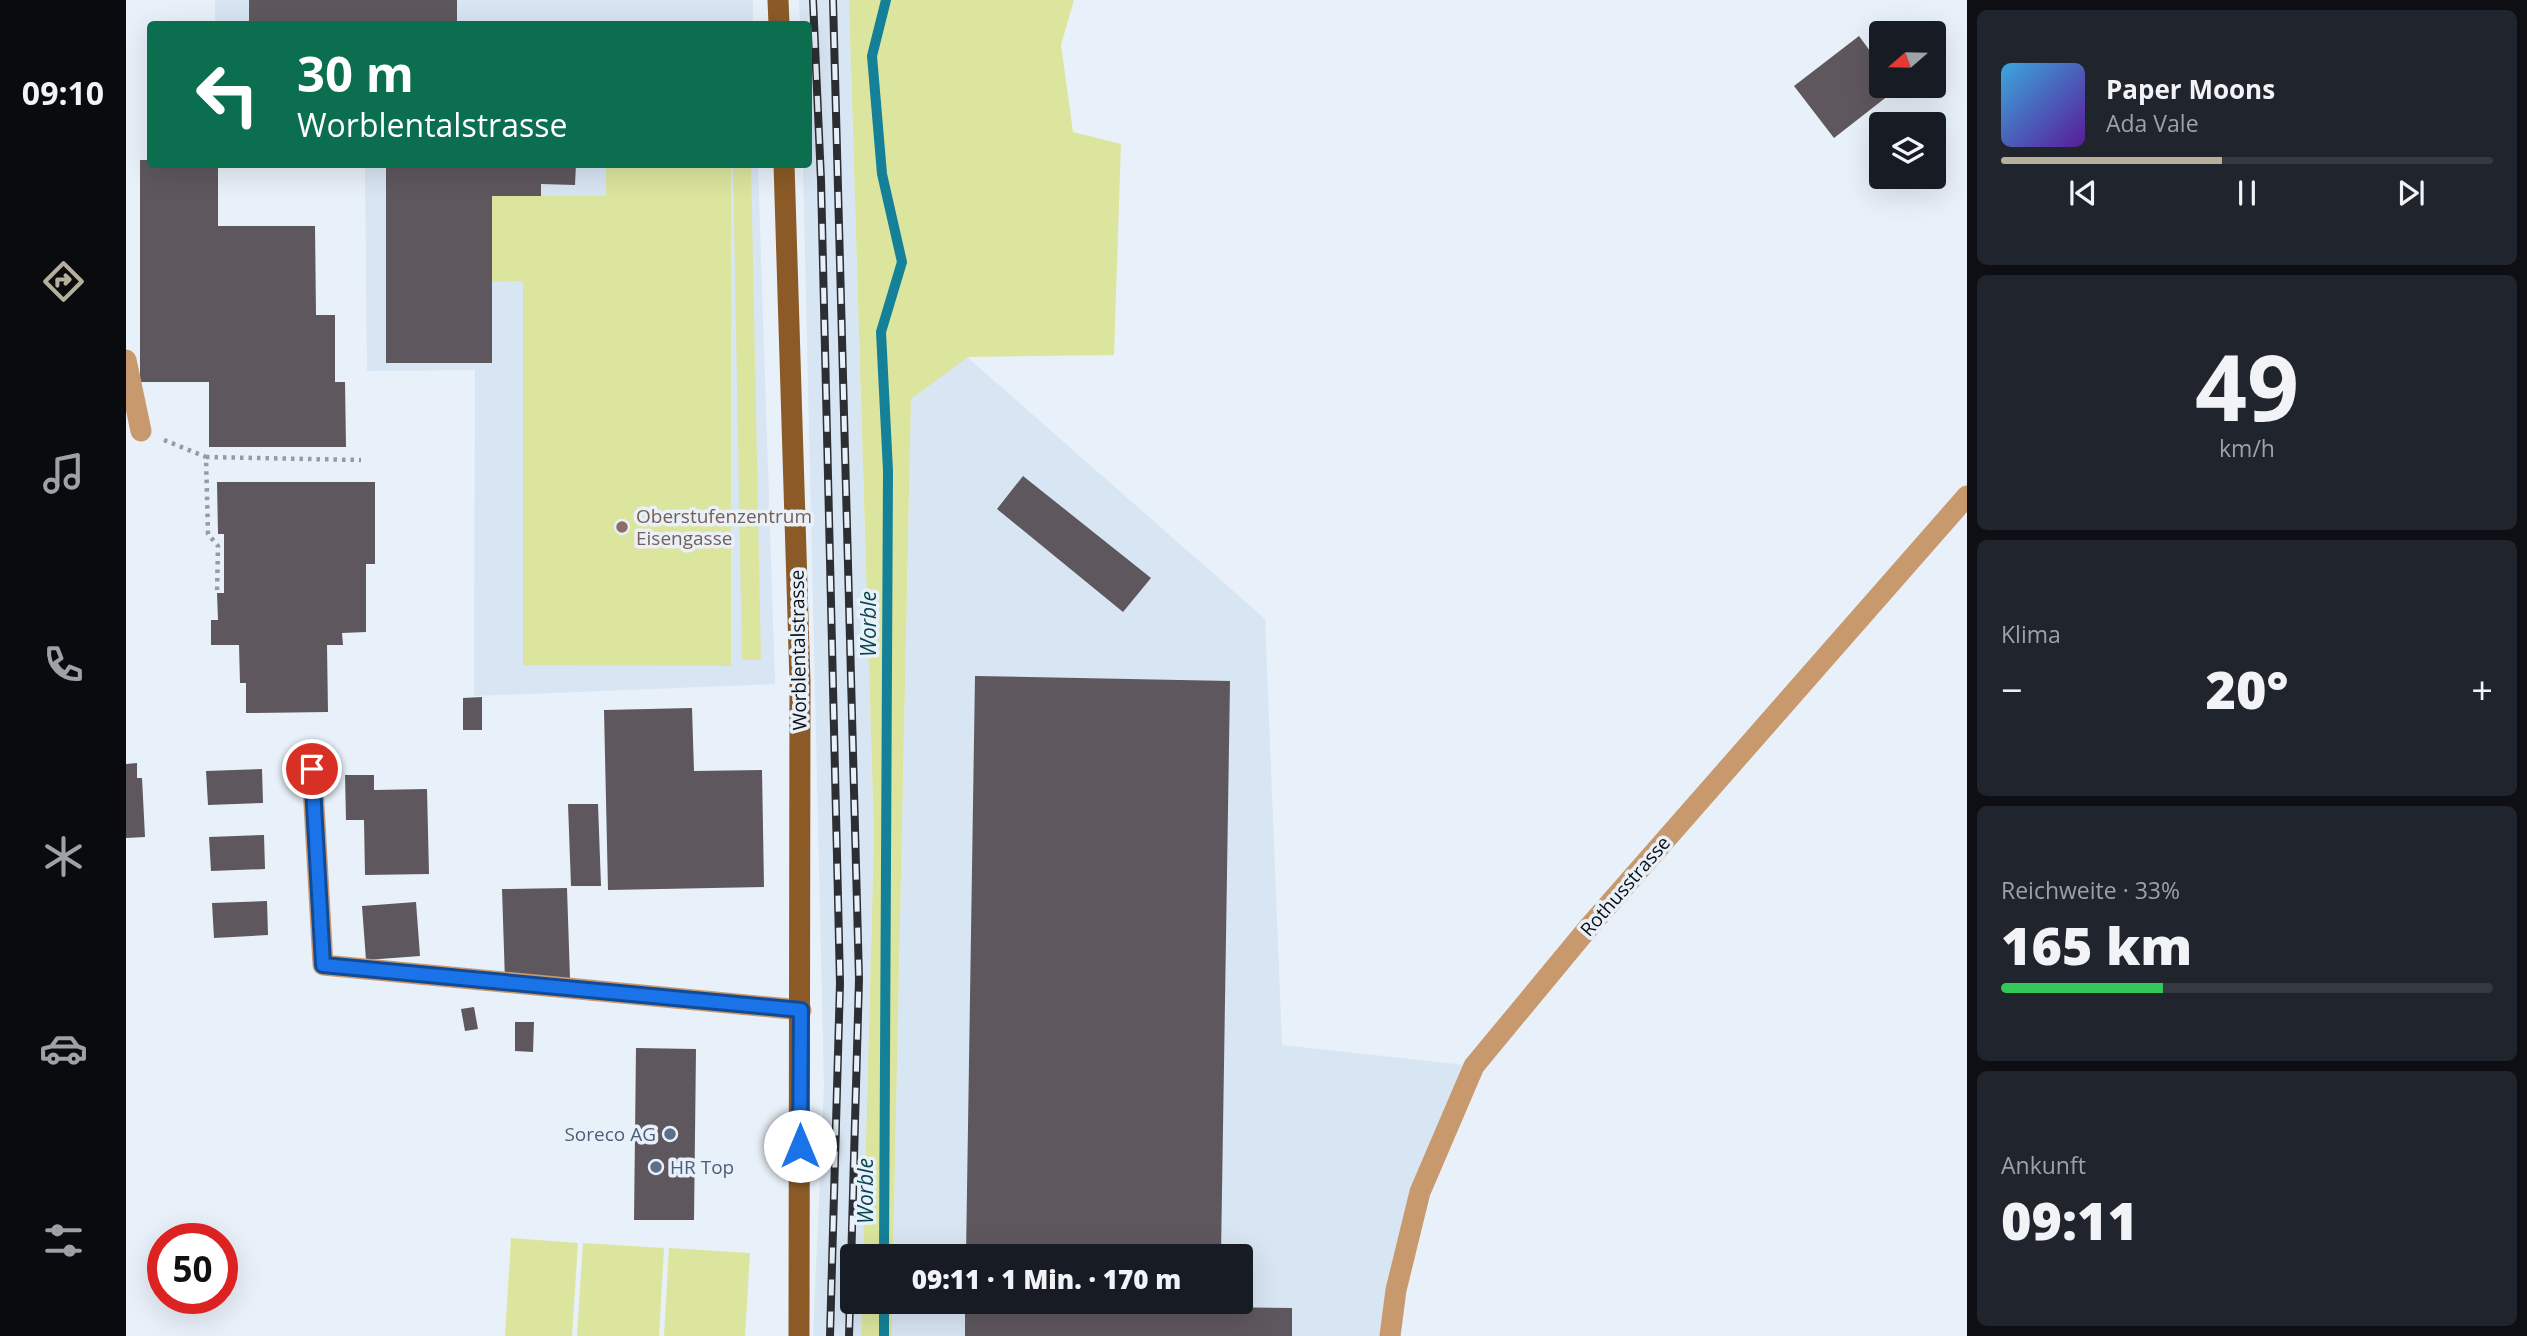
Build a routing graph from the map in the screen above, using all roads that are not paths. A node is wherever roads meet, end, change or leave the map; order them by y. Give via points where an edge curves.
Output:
1 (778, 0) edge
2 (779, 21) edge
3 (784, 168) edge
4 (126, 360) edge
5 (141, 431) road end
6 (1967, 496) edge
7 (312, 769) dead end
8 (801, 1010) junction
9 (799, 1336) edge
10 (1390, 1336) edge

1 - 2 main road
3 - 8 main road, Worblentalstrasse via 800,682
4 - 5 street
6 - 10 street, Rothusstrasse via 1589,927 1474,1066 1420,1192 1396,1290
7 - 8 street via 323,965
8 - 9 main road, Worblentalstrasse

